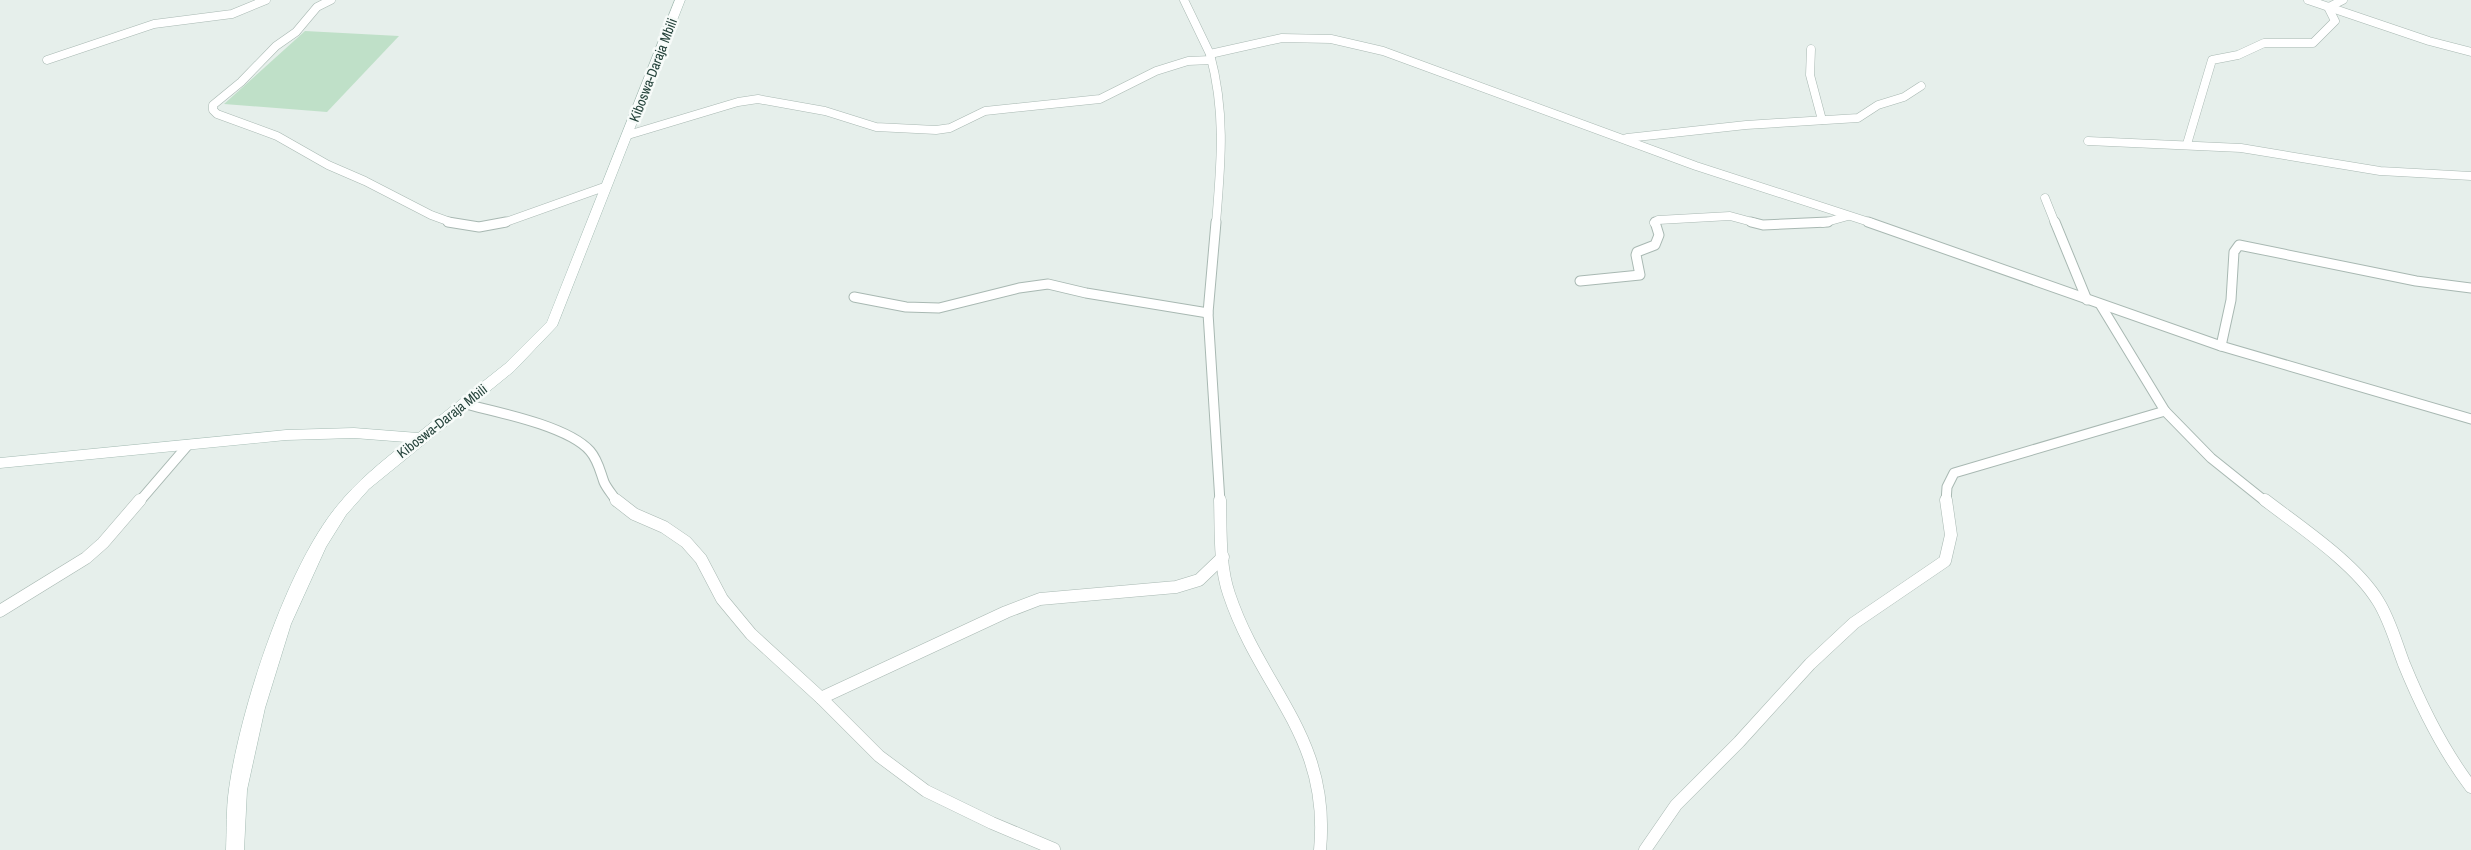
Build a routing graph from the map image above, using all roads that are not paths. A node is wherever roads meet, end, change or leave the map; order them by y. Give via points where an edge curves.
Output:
1 (266, 0) edge
2 (331, 0) edge
3 (680, 0) edge
4 (1184, 0) edge
5 (2308, 0) edge
6 (2343, 0) edge
7 (2328, 7) junction
8 (1811, 49) dead end
9 (2471, 52) edge
10 (1210, 57) junction
11 (47, 60) dead end
12 (1921, 86) dead end
13 (1822, 120) junction
14 (628, 135) junction
15 (1624, 139) junction
16 (2088, 141) dead end
17 (2187, 144) junction
18 (2471, 176) edge
19 (607, 186) junction
20 (2045, 198) dead end
21 (1848, 216) junction
22 (1580, 282) dead end
23 (2471, 288) edge
24 (854, 297) dead end
25 (2086, 300) junction
26 (2100, 304) junction
27 (1208, 313) junction
28 (2221, 346) junction
29 (465, 404) junction
30 (2165, 412) junction
31 (2471, 419) edge
32 (419, 438) junction
33 (188, 445) junction
34 (0, 463) edge
35 (1223, 557) junction
36 (0, 611) edge
37 (821, 698) junction
38 (2471, 787) edge
39 (1054, 848) dead end
40 (235, 850) edge
41 (1320, 850) edge
42 (1645, 850) edge

1 - 11 street via 232,14 154,24
2 - 19 street via 317,7 296,32 276,46 213,105 213,110 263,129 325,164 370,182 424,213 467,228 497,225
3 - 14 main road, Kiboswa-Daraja Mbili
4 - 10 street
5 - 7 street
6 - 7 street
7 - 9 street via 2429,42
7 - 17 street via 2335,21 2313,42 2264,44 2238,55 2212,60
8 - 13 street via 1810,75
10 - 14 street via 1156,71 1100,99 985,111 950,128 936,130 876,127 817,109 758,99
10 - 15 street via 1282,38 1310,37 1348,42 1444,72
10 - 27 street via 1222,117 1222,158
12 - 13 street via 1909,96 1877,106 1863,117
13 - 15 street via 1746,124
14 - 19 main road, Kiboswa-Daraja Mbili
15 - 21 street
16 - 17 street
17 - 18 street via 2241,148 2380,171
19 - 29 main road, Kiboswa-Daraja Mbili via 553,323 535,344
20 - 25 street
21 - 22 street via 1823,223 1763,225 1730,216 1658,220 1654,222 1659,235 1655,245 1636,255 1640,275
21 - 25 street via 1916,237
23 - 28 street via 2416,281 2239,245 2234,252 2231,300
24 - 27 street via 906,307 939,308 1048,284
25 - 26 street
26 - 28 street
26 - 30 street
27 - 35 street
28 - 31 street
29 - 32 main road, Kiboswa-Daraja Mbili
29 - 37 street via 531,422 571,438 588,450 617,502 686,542 701,559 722,599 750,634
30 - 38 street via 2202,451 2366,584 2386,612 2412,683 2451,761
30 - 42 street via 1954,473 1944,498 1951,528 1951,545 1945,561 1854,623 1810,664 1676,805
32 - 33 main road via 354,433 286,435
32 - 40 main road, Kiboswa-Daraja Mbili via 362,487 343,509 323,536 294,599 264,680 238,784
33 - 34 main road
33 - 36 street via 103,543 86,558
35 - 37 street via 1198,580 1176,587 1040,599 998,615
35 - 41 street via 1228,594 1251,645 1296,724 1316,774 1323,829
37 - 39 street via 880,756 926,791

